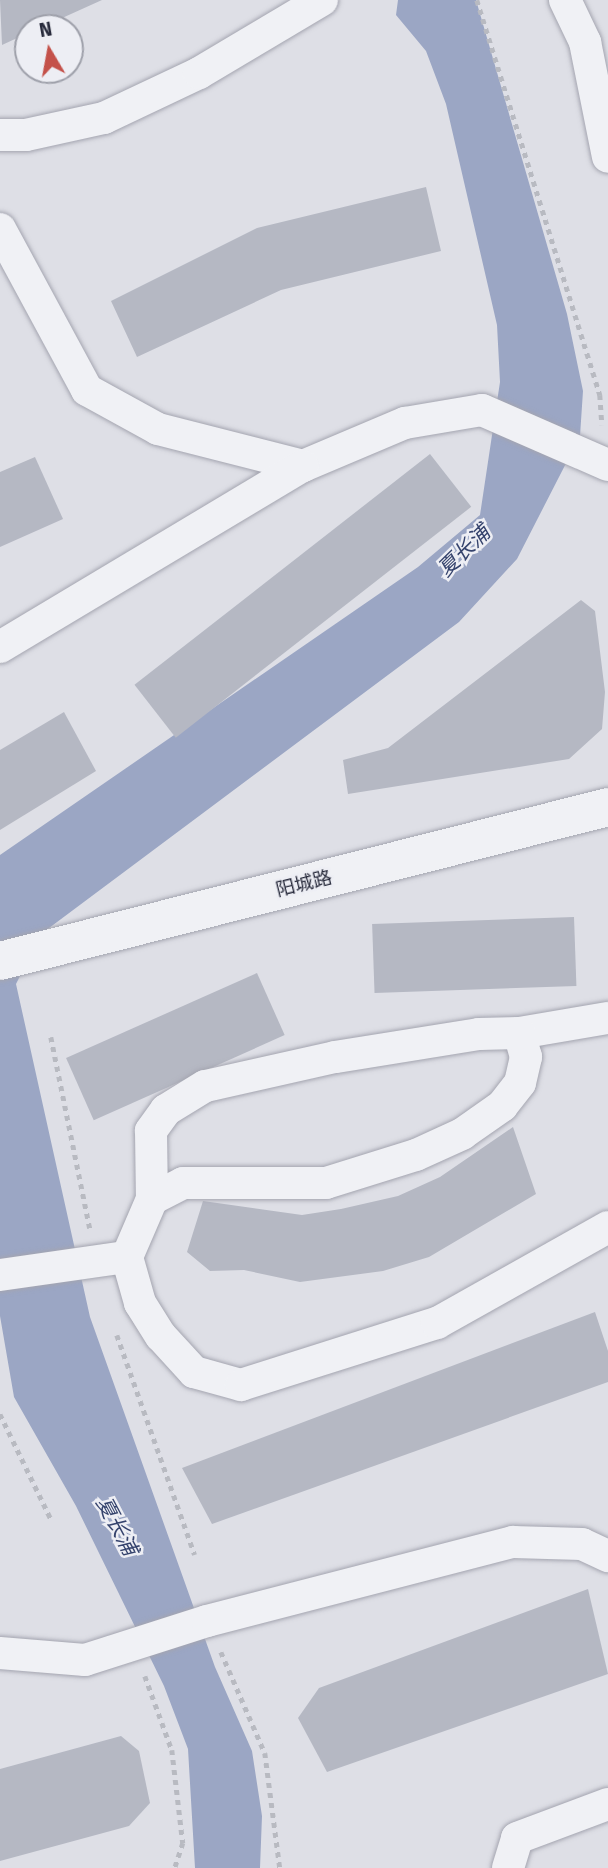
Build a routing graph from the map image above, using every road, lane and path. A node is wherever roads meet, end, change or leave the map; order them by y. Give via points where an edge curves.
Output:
1 (323, 0) edge
2 (477, 0) edge
3 (565, 0) edge
4 (597, 39) edge
5 (0, 135) edge
6 (608, 157) edge
7 (0, 229) edge
8 (602, 463) edge
9 (303, 466) junction
10 (0, 648) edge
11 (608, 807) edge
12 (0, 961) edge
13 (608, 1018) edge
14 (519, 1033) junction
15 (152, 1199) junction
16 (608, 1227) edge
17 (112, 1259) junction
18 (0, 1275) edge
19 (0, 1414) edge
20 (51, 1519) dead end
21 (608, 1556) edge
22 (207, 1621) junction
23 (133, 1646) junction
24 (0, 1653) edge
25 (608, 1804) edge
26 (175, 1868) edge
27 (280, 1868) edge
28 (508, 1868) edge

1 - 5 street via 199,73 104,118 26,135
2 - 8 path via 600,395
3 - 4 street
4 - 6 street
7 - 9 street via 87,390 158,429
8 - 9 street via 482,410 405,423
9 - 10 street
11 - 12 street, 阳城路
13 - 14 street
14 - 15 street via 526,1057 520,1083 502,1106 462,1134 428,1150 326,1184 183,1183
14 - 15 street via 478,1034 335,1057 205,1086 166,1110 151,1131
15 - 17 street
16 - 17 street via 437,1323 241,1385 194,1372 161,1336
17 - 18 street
19 - 20 path
21 - 22 street via 582,1544 513,1542
22 - 23 street
22 - 27 path via 265,1753
23 - 24 street via 85,1660
23 - 26 path via 172,1750 183,1843
25 - 28 street via 517,1839

